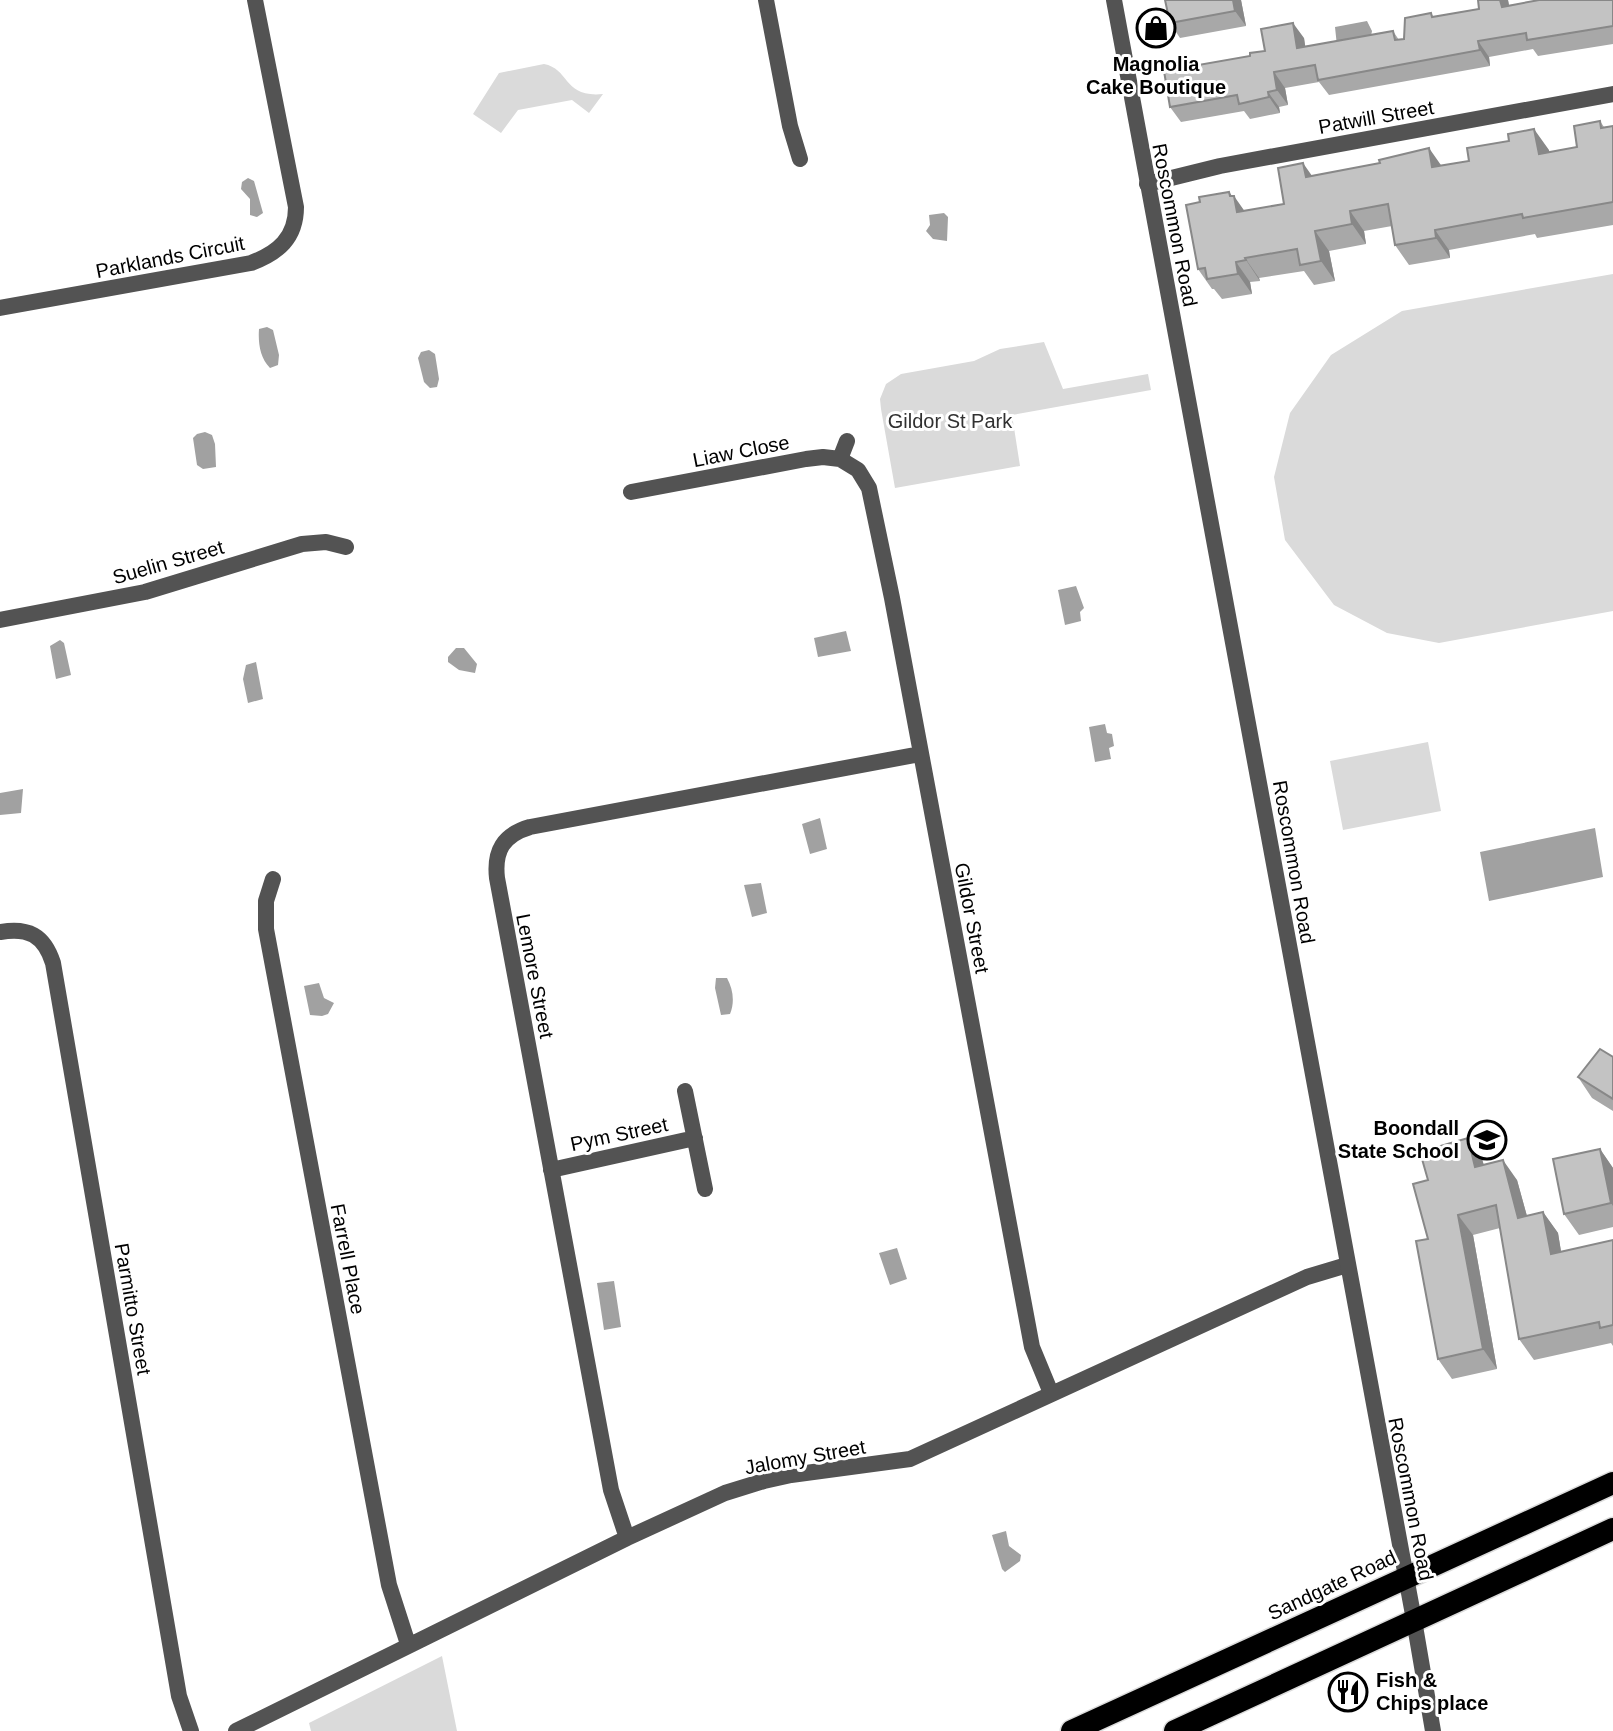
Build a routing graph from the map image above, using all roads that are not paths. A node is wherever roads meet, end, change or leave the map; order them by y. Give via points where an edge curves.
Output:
1 (255, 0) edge
2 (766, 0) edge
3 (1114, 0) edge
4 (1613, 94) edge
5 (800, 159) dead end
6 (1147, 184) junction
7 (0, 308) edge
8 (847, 441) dead end
9 (840, 459) junction
10 (631, 492) dead end
11 (346, 547) dead end
12 (0, 620) edge
13 (920, 754) junction
14 (273, 879) dead end
15 (0, 932) edge
16 (685, 1091) dead end
17 (695, 1138) junction
18 (551, 1170) junction
19 (705, 1189) dead end
20 (1347, 1265) junction
21 (1051, 1393) junction
22 (1613, 1483) edge
23 (1613, 1529) edge
24 (627, 1538) junction
25 (1406, 1578) junction
26 (1414, 1620) junction
27 (408, 1644) junction
28 (191, 1731) edge
29 (236, 1731) edge
30 (1072, 1731) edge
31 (1175, 1731) edge
32 (1433, 1731) edge

1 - 7 street, Parklands Circuit via 296,207 287,240 251,263
2 - 5 street
3 - 6 street, Roscommon Road
4 - 6 street, Patwill Street
6 - 20 street, Roscommon Road
8 - 9 street
9 - 10 street, Liaw Close via 806,459
9 - 13 street, Gildor Street via 858,470 871,497
11 - 12 street, Suelin Street via 302,544 145,592
13 - 18 street, Lemore Street via 530,827 507,838 498,850 497,878
13 - 21 street, Gildor Street via 1032,1347
14 - 27 street, Farrell Place via 266,929 389,1585
15 - 28 street, Parmitto Street via 34,934 45,943 53,963 179,1696
16 - 17 street, Pym Street
17 - 18 street, Pym Street
17 - 19 street, Pym Street
18 - 24 street, Lemore Street via 611,1490
20 - 21 street, Jalomy Street via 1307,1277
20 - 25 street, Roscommon Road
21 - 24 street, Jalomy Street via 910,1459 764,1481
22 - 25 highway, Sandgate Road
23 - 26 highway
24 - 27 street, Jalomy Street
25 - 26 street, Roscommon Road
25 - 30 highway, Sandgate Road
26 - 31 highway
26 - 32 street, Roscommon Road
27 - 29 street, Jalomy Street

